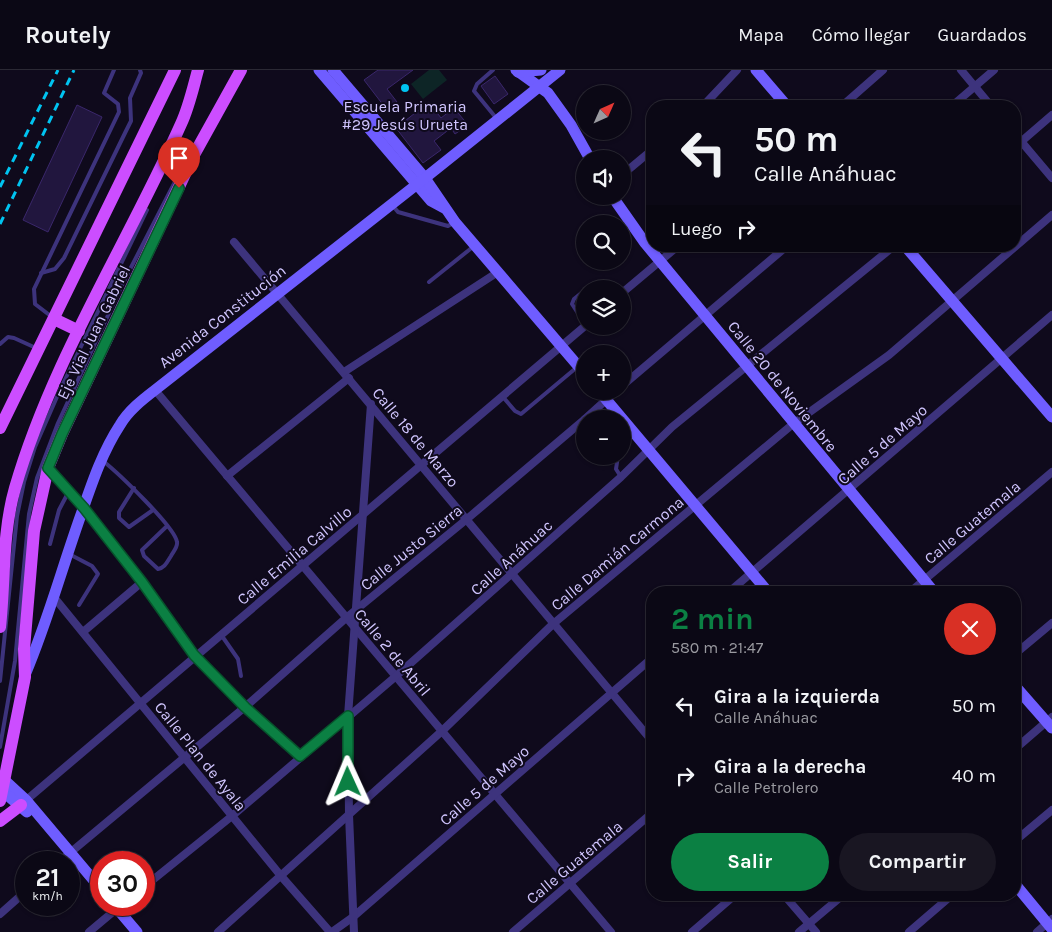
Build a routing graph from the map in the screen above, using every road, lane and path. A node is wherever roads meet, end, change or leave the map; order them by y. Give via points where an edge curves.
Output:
1 (114, 70) edge
2 (140, 70) edge
3 (175, 70) edge
4 (198, 70) edge
5 (241, 70) edge
6 (319, 70) edge
7 (333, 70) edge
8 (493, 70) edge
9 (541, 70) edge
10 (560, 70) edge
11 (737, 70) edge
12 (756, 70) edge
13 (883, 70) edge
14 (961, 70) edge
15 (994, 70) edge
16 (517, 71) edge
17 (539, 86) junction
18 (974, 86) junction
19 (709, 100) edge
20 (782, 100) edge
21 (849, 100) edge
22 (959, 100) edge
23 (986, 100) edge
24 (1052, 115) edge
25 (498, 120) junction
26 (182, 123) junction
27 (1021, 141) edge
28 (1021, 147) edge
29 (585, 150) edge
30 (195, 153) junction
31 (646, 155) edge
32 (168, 165) dead end
33 (631, 168) edge
34 (1052, 178) edge
35 (421, 182) junction
36 (151, 201) dead end
37 (391, 205) junction
38 (618, 205) edge
39 (1052, 215) edge
40 (455, 222) junction
41 (234, 242) dead end
42 (1021, 242) edge
43 (646, 243) edge
44 (475, 245) junction
45 (653, 252) edge
46 (671, 252) edge
47 (780, 252) edge
48 (887, 252) edge
49 (910, 252) edge
50 (1009, 252) edge
51 (660, 261) junction
52 (498, 272) junction
53 (41, 273) junction
54 (428, 282) dead end
55 (631, 286) edge
56 (278, 294) junction
57 (576, 297) edge
58 (952, 301) junction
59 (576, 310) edge
60 (704, 315) junction
61 (1052, 315) edge
62 (54, 319) junction
63 (79, 331) junction
64 (576, 332) edge
65 (0, 344) edge
66 (561, 345) junction
67 (38, 350) junction
68 (1002, 359) junction
69 (576, 363) edge
70 (747, 367) junction
71 (344, 372) junction
72 (576, 374) edge
73 (349, 378) junction
74 (631, 378) edge
75 (155, 390) junction
76 (502, 397) junction
77 (600, 400) edge
78 (371, 404) junction
79 (592, 410) edge
80 (1052, 417) edge
81 (793, 424) junction
82 (576, 427) edge
83 (0, 428) edge
84 (631, 434) edge
85 (649, 450) junction
86 (102, 460) junction
87 (617, 465) edge
88 (423, 466) junction
89 (48, 468) junction
90 (1052, 472) edge
91 (227, 476) junction
92 (621, 477) junction
93 (134, 488) junction
94 (69, 491) junction
95 (849, 491) junction
96 (695, 506) junction
97 (84, 508) junction
98 (153, 510) junction
99 (362, 515) junction
100 (468, 519) junction
101 (166, 527) junction
102 (50, 544) dead end
103 (67, 553) junction
104 (302, 565) junction
105 (752, 573) junction
106 (512, 575) junction
107 (924, 580) junction
108 (142, 582) junction
109 (736, 586) edge
110 (763, 586) edge
111 (917, 586) edge
112 (929, 586) edge
113 (53, 596) junction
114 (79, 605) dead end
115 (357, 609) junction
116 (346, 618) junction
117 (1052, 623) edge
118 (553, 624) junction
119 (0, 627) edge
120 (355, 629) junction
121 (83, 632) junction
122 (220, 634) junction
123 (1021, 649) edge
124 (194, 655) junction
125 (646, 664) edge
126 (241, 676) dead end
127 (396, 676) junction
128 (25, 677) junction
129 (0, 681) edge
130 (1021, 692) edge
131 (613, 694) junction
132 (140, 703) junction
133 (245, 707) junction
134 (348, 716) junction
135 (1050, 722) edge
136 (442, 732) junction
137 (646, 734) edge
138 (1021, 744) edge
139 (0, 747) edge
140 (300, 756) junction
141 (184, 758) junction
142 (1, 787) edge
143 (494, 793) junction
144 (24, 802) junction
145 (1052, 810) edge
146 (349, 815) junction
147 (232, 816) junction
148 (644, 820) joint
149 (0, 821) edge
150 (646, 822) edge
151 (1021, 836) edge
152 (61, 851) edge
153 (73, 851) edge
154 (80, 870) edge
155 (80, 873) edge
156 (281, 876) junction
157 (155, 878) edge
158 (90, 879) edge
159 (569, 884) junction
160 (90, 885) edge
161 (1021, 891) edge
162 (15, 901) edge
163 (728, 901) edge
164 (789, 901) edge
165 (836, 901) edge
166 (945, 901) edge
167 (0, 914) edge
168 (106, 916) edge
169 (120, 916) edge
170 (123, 916) edge
171 (353, 917) junction
172 (808, 923) junction
173 (1050, 924) edge
174 (89, 932) edge
175 (129, 932) edge
176 (136, 932) edge
177 (218, 932) edge
178 (331, 932) edge
179 (354, 932) edge
180 (513, 932) edge
181 (610, 932) edge
182 (692, 932) edge
183 (799, 932) edge
184 (816, 932) edge
185 (909, 932) edge
186 (1037, 932) edge

1 - 53 lane via 104,93 118,104 119,112
2 - 53 lane via 130,98 131,121 64,258 55,269
3 - 62 main road
4 - 26 main road, Eje Vial Juan Gabriel
5 - 30 main road, Eje Vial Juan Gabriel
6 - 35 main road
7 - 35 main road
8 - 25 lane via 474,91
9 - 16 main road
10 - 17 main road, Avenida Constitución
11 - 19 street
12 - 20 main road
13 - 21 street
14 - 18 street
15 - 18 street
16 - 17 main road
17 - 25 main road, Avenida Constitución
17 - 29 main road via 557,104
18 - 22 street
18 - 23 street
24 - 27 street
25 - 35 main road, Avenida Constitución
26 - 32 lane via 182,134
26 - 63 main road, Eje Vial Juan Gabriel
28 - 34 street
30 - 89 main road, Eje Vial Juan Gabriel
30 - 139 lane via 177,175 123,284 58,423 37,478 29,514 15,661
31 - 33 street
35 - 37 main road, Avenida Constitución
35 - 40 main road
36 - 129 lane via 60,390 24,482 17,516
37 - 40 lane via 398,212 448,226
37 - 56 main road, Avenida Constitución
38 - 43 main road, Calle 20 de Noviembre
39 - 42 street, Calle Damián Carmona
40 - 44 main road
41 - 56 street, Calle 18 de Marzo
44 - 52 main road
44 - 54 lane
45 - 51 main road, Calle 20 de Noviembre
46 - 51 street
47 - 60 street
48 - 70 street, Calle Anáhuac
49 - 58 main road
50 - 58 street, Calle Damián Carmona
51 - 55 street
51 - 60 main road, Calle 20 de Noviembre
52 - 66 main road
52 - 71 street
53 - 62 lane via 34,289 35,304
56 - 71 street, Calle 18 de Marzo
56 - 75 main road, Avenida Constitución
57 - 59 lane via 572,304
58 - 68 main road
58 - 81 street, Calle Damián Carmona via 862,376
60 - 70 main road, Calle 20 de Noviembre
60 - 74 street
61 - 68 street, Calle 5 de Mayo
62 - 63 main road
62 - 67 main road
63 - 119 main road, Eje Vial Juan Gabriel via 32,437 14,491
64 - 66 street, Calle Emilia Calvillo
65 - 67 lane via 8,337
66 - 69 main road
66 - 76 street, Calle Emilia Calvillo
67 - 83 main road
68 - 80 main road
68 - 95 street, Calle 5 de Mayo
70 - 81 main road, Calle 20 de Noviembre
70 - 85 street, Calle Anáhuac via 672,427
71 - 73 street, Calle 18 de Marzo
72 - 76 lane via 521,414
73 - 78 street, Calle 18 de Marzo
73 - 91 street
75 - 86 main road, Avenida Constitución via 124,418
75 - 91 street, Calle 2 de Abril
76 - 88 street, Calle Emilia Calvillo
77 - 79 street, Calle Justo Sierra
78 - 88 street, Calle 18 de Marzo
78 - 99 street
81 - 95 main road, Calle 20 de Noviembre
81 - 96 street, Calle Damián Carmona
82 - 100 street, Calle Justo Sierra
84 - 85 main road
85 - 92 street, Calle Anáhuac
85 - 96 main road
86 - 93 lane
86 - 97 main road, Avenida Constitución
87 - 92 lane
88 - 99 street, Calle Emilia Calvillo
88 - 100 street, Calle 18 de Marzo
89 - 94 street
89 - 128 main road, Eje Vial Juan Gabriel via 34,531 24,650
90 - 107 street, Calle Guatemala
91 - 104 street, Calle 2 de Abril
92 - 106 street, Calle Anáhuac
93 - 98 lane
93 - 98 lane via 119,512 124,524 130,527
94 - 97 street
94 - 102 lane via 59,510
95 - 105 street, Calle 5 de Mayo
95 - 107 main road, Calle 20 de Noviembre
96 - 105 main road
96 - 118 street, Calle Damián Carmona
97 - 103 main road, Avenida Constitución
97 - 108 street
98 - 101 lane
99 - 104 street, Calle Emilia Calvillo
99 - 115 street
100 - 106 street, Calle 18 de Marzo
100 - 115 street, Calle Justo Sierra
101 - 101 lane via 142,550 158,569 164,567 178,543
103 - 113 main road, Avenida Constitución
103 - 114 lane via 92,566 98,574
104 - 116 street, Calle 2 de Abril
104 - 122 street, Calle Emilia Calvillo
105 - 109 street, Calle 5 de Mayo
105 - 110 main road
106 - 118 street, Calle 18 de Marzo
106 - 127 street, Calle Anáhuac
107 - 111 street, Calle Guatemala
107 - 112 main road, Calle 20 de Noviembre
108 - 121 street
108 - 124 street
113 - 121 street, Calle Plan de Ayala
113 - 128 main road, Avenida Constitución
115 - 116 street, Calle Justo Sierra
115 - 120 street
116 - 120 street, Calle 2 de Abril
116 - 133 street, Calle Justo Sierra
117 - 123 street
118 - 131 street, Calle 18 de Marzo
118 - 136 street, Calle Damián Carmona
120 - 127 street, Calle 2 de Abril
120 - 134 street
121 - 132 street, Calle Plan de Ayala
122 - 124 street, Calle Emilia Calvillo
122 - 126 lane via 238,658
124 - 132 street, Calle Emilia Calvillo
124 - 133 street
125 - 131 street, Calle 5 de Mayo
127 - 134 street, Calle Anáhuac
127 - 136 street, Calle 2 de Abril
128 - 142 main road, Eje Vial Juan Gabriel
130 - 135 main road
131 - 137 street, Calle 18 de Marzo
131 - 143 street, Calle 5 de Mayo
132 - 141 street, Calle Plan de Ayala
132 - 144 street, Calle Emilia Calvillo
133 - 140 street
133 - 141 street, Calle Justo Sierra
134 - 140 street, Calle Anáhuac
134 - 146 street
135 - 138 street
136 - 143 street, Calle 2 de Abril
136 - 146 street, Calle Damián Carmona
140 - 147 street, Calle Anáhuac
141 - 147 street, Calle Plan de Ayala
141 - 153 street, Calle Justo Sierra
142 - 144 main road
143 - 159 street, Calle 2 de Abril
143 - 171 street, Calle 5 de Mayo
144 - 149 main road
144 - 152 main road
145 - 151 street
146 - 156 street, Calle Damián Carmona
146 - 171 street
147 - 156 street, Calle Plan de Ayala
147 - 157 street, Calle Anáhuac
148 - 150 lane
148 - 159 street, Calle Guatemala
154 - 158 main road
155 - 160 main road
156 - 177 street, Calle Damián Carmona
156 - 178 street, Calle Plan de Ayala
159 - 180 street, Calle Guatemala
159 - 181 street, Calle 2 de Abril
161 - 173 main road
162 - 167 street
163 - 182 street
164 - 172 street
165 - 172 street
166 - 185 street
168 - 174 street
169 - 175 main road
170 - 176 main road
171 - 178 street, Calle 5 de Mayo
171 - 179 street
172 - 183 street
172 - 184 street
173 - 186 street

